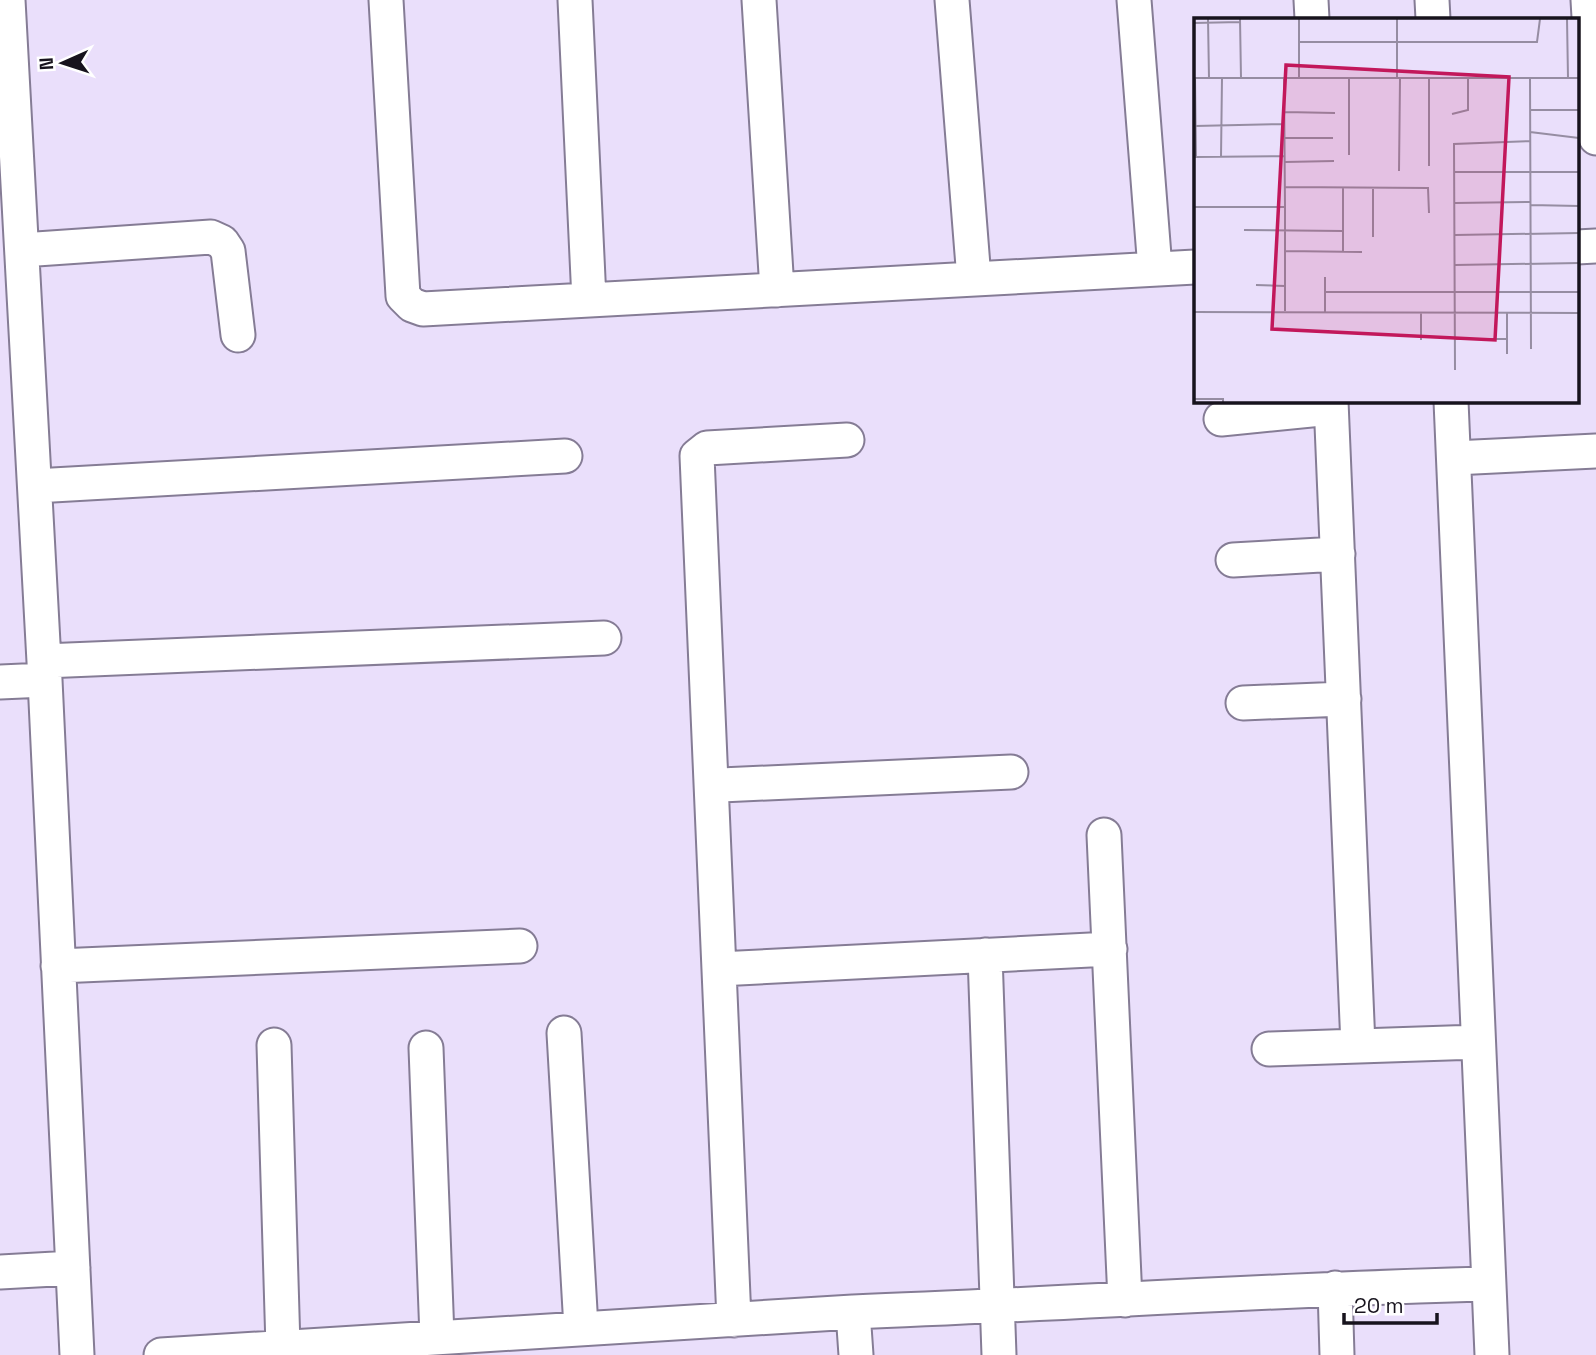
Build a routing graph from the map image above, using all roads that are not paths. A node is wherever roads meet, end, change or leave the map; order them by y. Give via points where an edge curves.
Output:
1 (8, 0) edge
2 (386, 0) edge
3 (576, 0) edge
4 (759, 0) edge
5 (952, 0) edge
6 (1134, 0) edge
7 (1311, 0) edge
8 (1432, 0) edge
9 (1588, 0) edge
10 (1312, 18) edge
11 (1433, 18) edge
12 (1596, 138) edge
13 (1596, 246) edge
14 (1578, 247) edge
15 (22, 250) junction
16 (1194, 267) edge
17 (1155, 269) junction
18 (974, 279) junction
19 (777, 290) junction
20 (589, 300) junction
21 (239, 335) dead end
22 (1451, 402) edge
23 (1331, 404) edge
24 (1221, 419) dead end
25 (847, 440) dead end
26 (1596, 451) edge
27 (565, 456) dead end
28 (1454, 458) junction
29 (35, 486) junction
30 (1338, 554) junction
31 (1233, 560) dead end
32 (604, 638) dead end
33 (44, 670) junction
34 (0, 682) edge
35 (1344, 699) junction
36 (1243, 704) dead end
37 (1012, 772) dead end
38 (721, 785) dead end
39 (1104, 835) dead end
40 (520, 946) dead end
41 (1110, 949) junction
42 (985, 955) junction
43 (58, 966) junction
44 (719, 969) junction
45 (564, 1033) dead end
46 (1478, 1042) junction
47 (274, 1045) dead end
48 (1358, 1046) junction
49 (426, 1048) dead end
50 (1269, 1049) dead end
51 (72, 1268) junction
52 (0, 1272) edge
53 (1488, 1284) junction
54 (1335, 1288) junction
55 (1125, 1300) junction
56 (997, 1307) junction
57 (853, 1312) junction
58 (734, 1320) junction
59 (582, 1328) junction
60 (437, 1337) junction
61 (550, 1343) edge
62 (283, 1347) junction
63 (354, 1349) edge
64 (77, 1355) edge
65 (161, 1355) edge
66 (856, 1355) edge
67 (999, 1355) edge
68 (1337, 1355) edge
69 (1492, 1355) edge

1 - 15 street
2 - 20 street via 403,296 423,309
3 - 20 street
4 - 19 street
5 - 18 street
6 - 17 street
7 - 10 street
8 - 11 street
9 - 12 street
13 - 14 street
15 - 21 street via 211,237 228,251
15 - 29 street
16 - 17 street
17 - 18 street
18 - 19 street
19 - 20 street
22 - 28 street
23 - 24 street
23 - 30 street
25 - 44 street via 707,448 697,456
26 - 28 street
27 - 29 street
28 - 46 street
29 - 33 street
30 - 31 street
30 - 35 street
32 - 33 street
33 - 34 street
33 - 43 street
35 - 36 street
35 - 48 street
37 - 38 street
39 - 41 street
40 - 43 street
41 - 42 street
41 - 55 street
42 - 44 street
42 - 56 street
43 - 51 street
44 - 58 street
45 - 59 street
46 - 48 street
46 - 53 street
47 - 62 street
48 - 50 street
49 - 60 street
51 - 52 street
51 - 64 street
53 - 54 street
53 - 69 street
54 - 55 street
54 - 68 street
55 - 56 street
56 - 57 street
56 - 67 street
57 - 58 street
57 - 66 street
58 - 59 street
59 - 61 street
60 - 61 street
60 - 63 street
62 - 63 street
62 - 65 street

